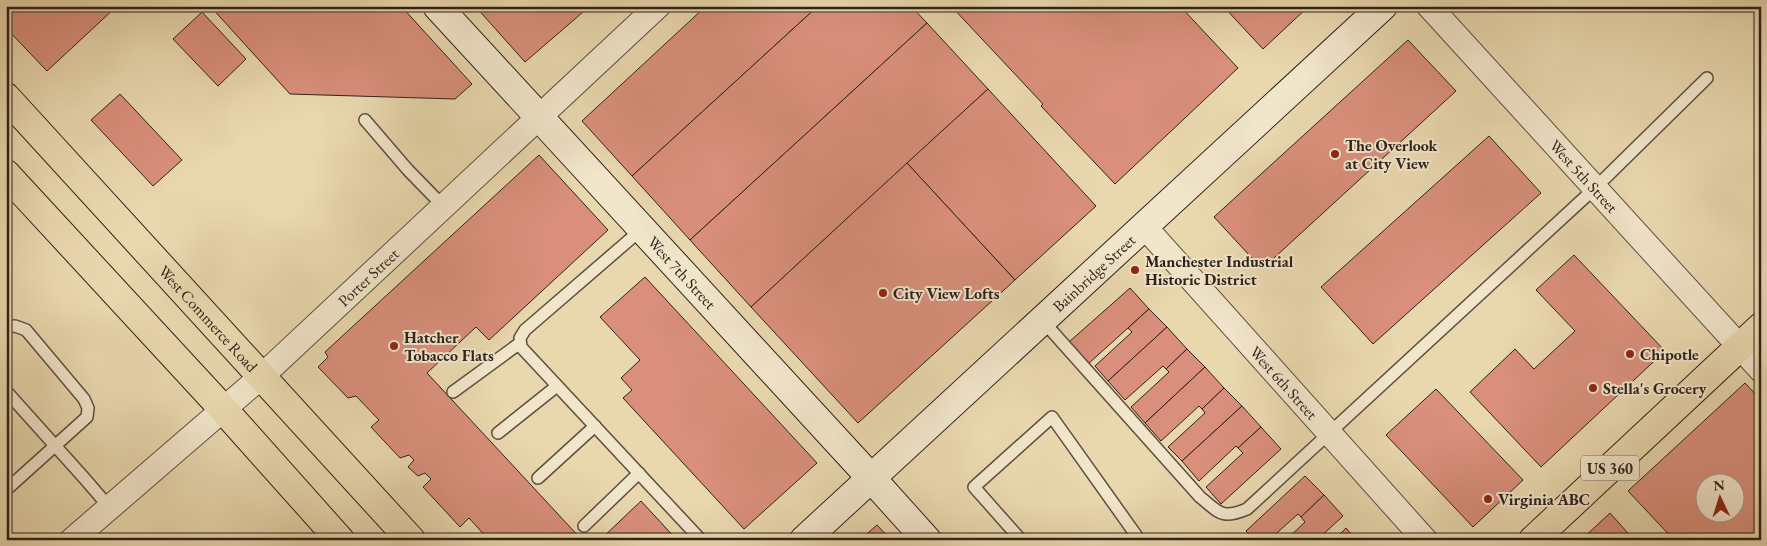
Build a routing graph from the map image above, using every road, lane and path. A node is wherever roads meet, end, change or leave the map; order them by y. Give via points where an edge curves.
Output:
1 (437, 6) edge
2 (658, 6) edge
3 (1384, 6) edge
4 (1429, 6) edge
5 (1707, 78) dead end
6 (6, 97) edge
7 (540, 118) junction
8 (365, 120) dead end
9 (6, 174) edge
10 (1595, 188) junction
11 (444, 207) junction
12 (1144, 226) junction
13 (642, 229) junction
14 (1042, 320) junction
15 (6, 327) edge
16 (1761, 327) edge
17 (520, 342) junction
18 (1740, 347) junction
19 (1761, 370) edge
20 (262, 376) junction
21 (557, 386) junction
22 (6, 391) edge
23 (453, 392) dead end
24 (224, 410) junction
25 (595, 426) junction
26 (498, 434) dead end
27 (1329, 434) junction
28 (55, 445) junction
29 (639, 473) junction
30 (538, 478) dead end
31 (872, 478) junction
32 (6, 490) edge
33 (110, 508) junction
34 (584, 526) dead end
35 (72, 540) edge
36 (340, 540) edge
37 (411, 540) edge
38 (701, 540) edge
39 (804, 540) edge
40 (927, 540) edge
41 (1021, 540) edge
42 (1131, 540) edge
43 (1425, 540) edge
44 (1532, 540) edge

1 - 7 street, West 7th Street
2 - 7 street, Porter Street
3 - 12 street, Bainbridge Street
4 - 10 street, West 5th Street
5 - 10 lane
6 - 20 main road, West Commerce Road
7 - 11 street, Porter Street
7 - 13 street, West 7th Street
8 - 11 lane
9 - 24 main road
10 - 18 street, West 5th Street
10 - 27 lane
11 - 20 street, Porter Street
12 - 14 street, Bainbridge Street
12 - 27 street, West 6th Street
13 - 17 lane via 526,330
13 - 31 street, West 7th Street
14 - 27 lane via 1200,497 1222,514 1234,515 1247,509
14 - 31 street, Bainbridge Street
15 - 28 lane via 26,330 88,408 87,417
16 - 18 main road, US 360
17 - 21 lane via 521,348
17 - 23 lane
18 - 19 street, West 5th Street
18 - 44 main road, US 360
20 - 24 street, Porter Street
20 - 37 main road, West Commerce Road
21 - 25 lane
21 - 26 lane
22 - 28 lane
24 - 33 street, Porter Street
24 - 36 main road
25 - 29 lane
25 - 30 lane
27 - 43 street, West 6th Street
28 - 32 lane
28 - 33 lane
29 - 34 lane
29 - 38 lane
31 - 39 street, Bainbridge Street
31 - 40 street, West 7th Street
33 - 35 street, Porter Street
41 - 42 lane via 974,487 1052,417 1136,535

